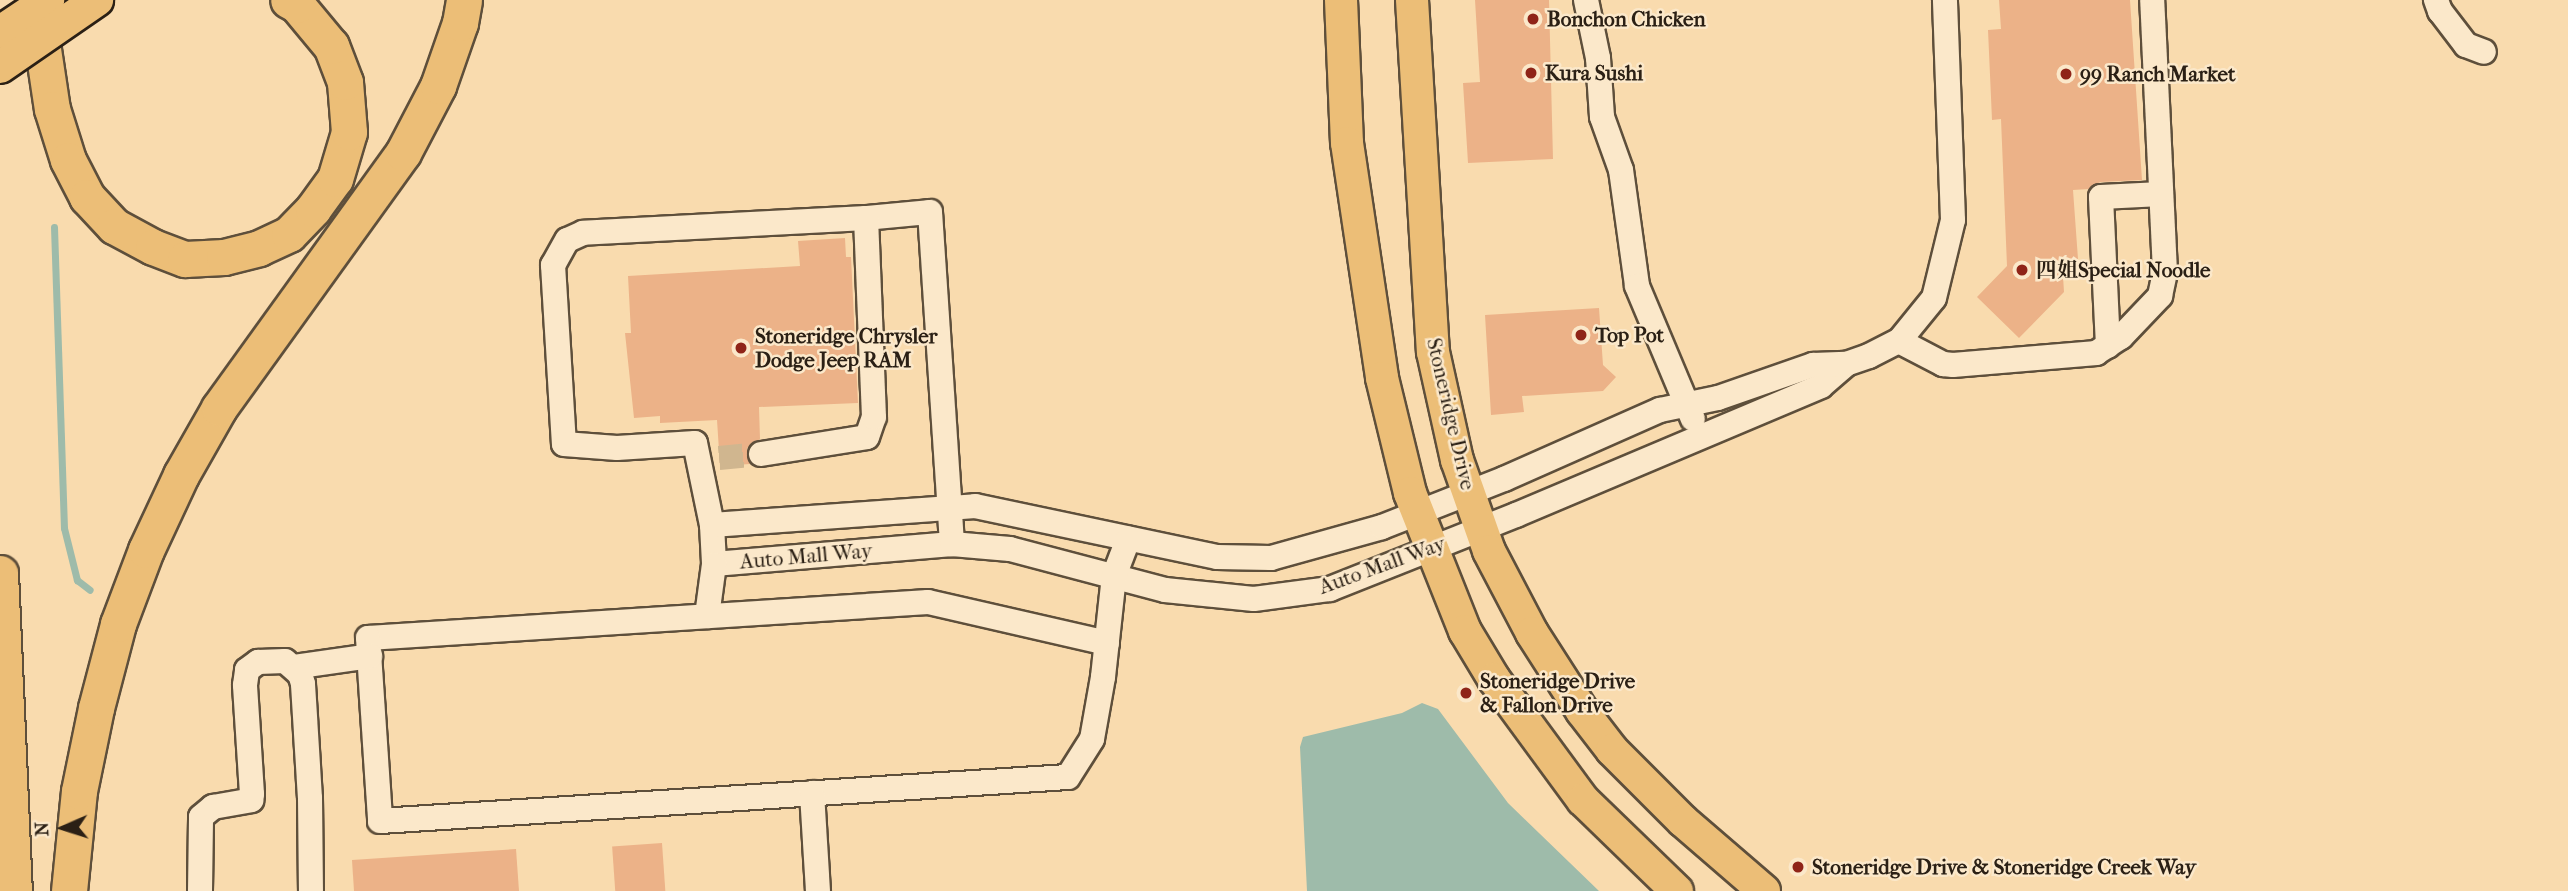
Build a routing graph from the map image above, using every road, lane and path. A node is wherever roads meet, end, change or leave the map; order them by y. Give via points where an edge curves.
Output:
1 (36, 0) edge
2 (48, 0) edge
3 (97, 0) edge
4 (288, 0) edge
5 (464, 0) edge
6 (1341, 0) edge
7 (1412, 0) edge
8 (1586, 0) edge
9 (1945, 0) edge
10 (2152, 0) edge
11 (2436, 0) edge
12 (0, 32) edge
13 (2484, 52) dead end
14 (0, 67) edge
15 (2161, 194) junction
16 (866, 218) junction
17 (1899, 341) junction
18 (2108, 346) junction
19 (1846, 364) junction
20 (1686, 404) junction
21 (1701, 436) junction
22 (761, 454) tunnel mouth
23 (1468, 493) junction
24 (949, 508) junction
25 (1418, 513) junction
26 (712, 525) junction
27 (1481, 528) junction
28 (1128, 539) junction
29 (952, 544) junction
30 (1432, 548) junction
31 (714, 564) junction
32 (0, 573) edge
33 (1114, 576) junction
34 (707, 616) junction
35 (1107, 643) junction
36 (370, 656) junction
37 (294, 667) junction
38 (812, 793) junction
39 (14, 891) edge
40 (69, 891) edge
41 (200, 891) edge
42 (311, 891) edge
43 (818, 891) edge
44 (1677, 891) edge
45 (1764, 891) edge

1 - 4 highway via 51,108 68,160 87,197 114,226 185,259 224,257 289,234 335,179 349,132 345,82 331,46
2 - 12 main road, bridge
3 - 14 main road, bridge
5 - 40 highway via 438,86 402,153 219,408 146,550 118,624 96,708 79,791
6 - 25 main road via 1347,143 1382,378
7 - 23 main road, Stoneridge Drive via 1433,352
8 - 20 street via 1598,58 1602,117 1621,170 1637,286
9 - 17 street via 1953,219 1934,298
10 - 15 street
11 - 13 street via 2466,45
15 - 18 street via 2165,272 2160,296
15 - 18 street via 2101,197
16 - 22 street via 874,417 867,437
16 - 24 street via 930,212
16 - 26 street via 583,233 567,240 553,265 564,444 617,448 695,443 708,458
17 - 18 street via 1942,364 1953,365 2096,354
17 - 19 street
19 - 20 street, Auto Mall Way via 1813,365 1718,398
19 - 21 street, Auto Mall Way via 1821,386
20 - 21 street
20 - 23 street, Auto Mall Way via 1660,410
21 - 27 street, Auto Mall Way
23 - 25 street, Auto Mall Way
23 - 27 main road, Stoneridge Drive
24 - 26 street, Auto Mall Way
24 - 28 street, Auto Mall Way via 996,508
24 - 29 street
25 - 28 street, Auto Mall Way via 1352,537 1271,558 1217,557
25 - 30 main road
26 - 31 street, Auto Mall Way
27 - 30 street, Auto Mall Way
27 - 45 main road, Stoneridge Drive via 1532,633 1605,741 1683,821
28 - 33 street
29 - 31 street, Auto Mall Way
29 - 33 street, Auto Mall Way via 1010,549
30 - 33 street, Auto Mall Way via 1330,589 1254,599 1165,590
30 - 44 main road via 1465,631 1538,742 1583,800
31 - 34 street
32 - 39 highway
33 - 35 street
34 - 35 street via 928,602
34 - 36 street via 369,638
35 - 38 street via 1092,739 1068,777
36 - 37 street
36 - 38 street via 380,821
37 - 41 street via 285,661 258,662 247,670 253,794 251,800 213,807 201,817
37 - 42 street via 303,684
38 - 43 street

